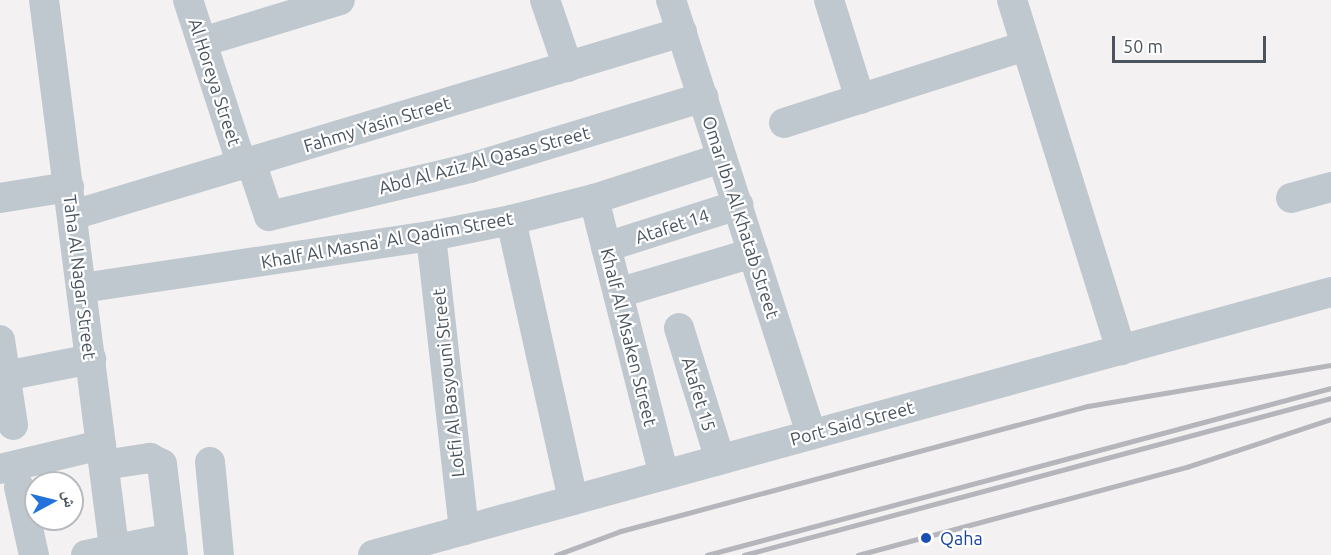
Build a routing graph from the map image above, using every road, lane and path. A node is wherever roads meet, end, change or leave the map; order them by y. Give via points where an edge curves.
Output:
1 (44, 0) edge
2 (188, 0) edge
3 (340, 0) edge
4 (545, 0) edge
5 (672, 0) edge
6 (829, 0) edge
7 (1012, 0) edge
8 (682, 32) junction
9 (202, 42) junction
10 (1026, 46) junction
11 (568, 67) junction
12 (703, 98) junction
13 (860, 99) junction
14 (784, 123) dead end
15 (722, 158) junction
16 (246, 164) junction
17 (1331, 187) edge
18 (0, 198) edge
19 (1291, 198) dead end
20 (594, 199) junction
21 (71, 201) junction
22 (738, 206) junction
23 (265, 213) joint
24 (512, 220) junction
25 (431, 236) junction
26 (606, 247) junction
27 (753, 253) junction
28 (82, 288) junction
29 (1331, 292) edge
30 (618, 293) junction
31 (679, 328) dead end
32 (0, 340) edge
33 (1121, 350) junction
34 (91, 359) junction
35 (3, 376) edge
36 (13, 425) dead end
37 (811, 434) junction
38 (103, 455) junction
39 (720, 460) junction
40 (210, 462) dead end
41 (664, 475) junction
42 (9, 478) edge
43 (573, 500) junction
44 (464, 530) junction
45 (172, 547) edge
46 (106, 553) edge
47 (34, 555) edge
48 (219, 555) edge
49 (373, 555) edge

1 - 21 street, Taha Al Nagar Street
2 - 9 street, Al Horeya Street
3 - 9 street
4 - 11 street
5 - 8 street, Omar Ibn Al Khatab Street
6 - 13 street
7 - 10 street
8 - 11 street, Fahmy Yasin Street
8 - 12 street, Omar Ibn Al Khatab Street
9 - 16 street, Al Horeya Street
10 - 13 street
10 - 33 street
11 - 16 street, Fahmy Yasin Street
12 - 15 street, Omar Ibn Al Khatab Street
12 - 23 street, Abd Al Aziz Al Qasas Street via 470,168 269,216
13 - 14 street
15 - 20 street, Khalf Al Masna' Al Qadim Street
15 - 22 street, Omar Ibn Al Khatab Street
16 - 21 street, Fahmy Yasin Street
16 - 23 street, Al Horeya Street
17 - 19 street
18 - 21 street, Fahmy Yasin Street
20 - 24 street, Khalf Al Masna' Al Qadim Street
20 - 26 street, Khalf Al Msaken Street
21 - 28 street, Taha Al Nagar Street
22 - 26 street, Atafet 14
22 - 27 street, Omar Ibn Al Khatab Street
24 - 25 street, Khalf Al Masna' Al Qadim Street
24 - 43 street
25 - 28 street, Khalf Al Masna' Al Qadim Street
25 - 44 street, Lotfi Al Basyouni Street
26 - 30 street, Khalf Al Msaken Street
27 - 30 street
27 - 37 street, Omar Ibn Al Khatab Street
28 - 34 street, Taha Al Nagar Street
29 - 33 street, Port Said Street
30 - 41 street, Khalf Al Msaken Street
31 - 39 street, Atafet 15
32 - 35 street
33 - 37 street, Port Said Street
34 - 35 street
34 - 38 street, Taha Al Nagar Street
35 - 36 street
37 - 39 street, Port Said Street
38 - 42 street
38 - 45 street via 150,458 162,464
38 - 46 street, Taha Al Nagar Street
39 - 41 street, Port Said Street
40 - 48 street
41 - 43 street, Port Said Street
42 - 47 street
43 - 44 street, Port Said Street
44 - 49 street, Port Said Street
45 - 46 street

